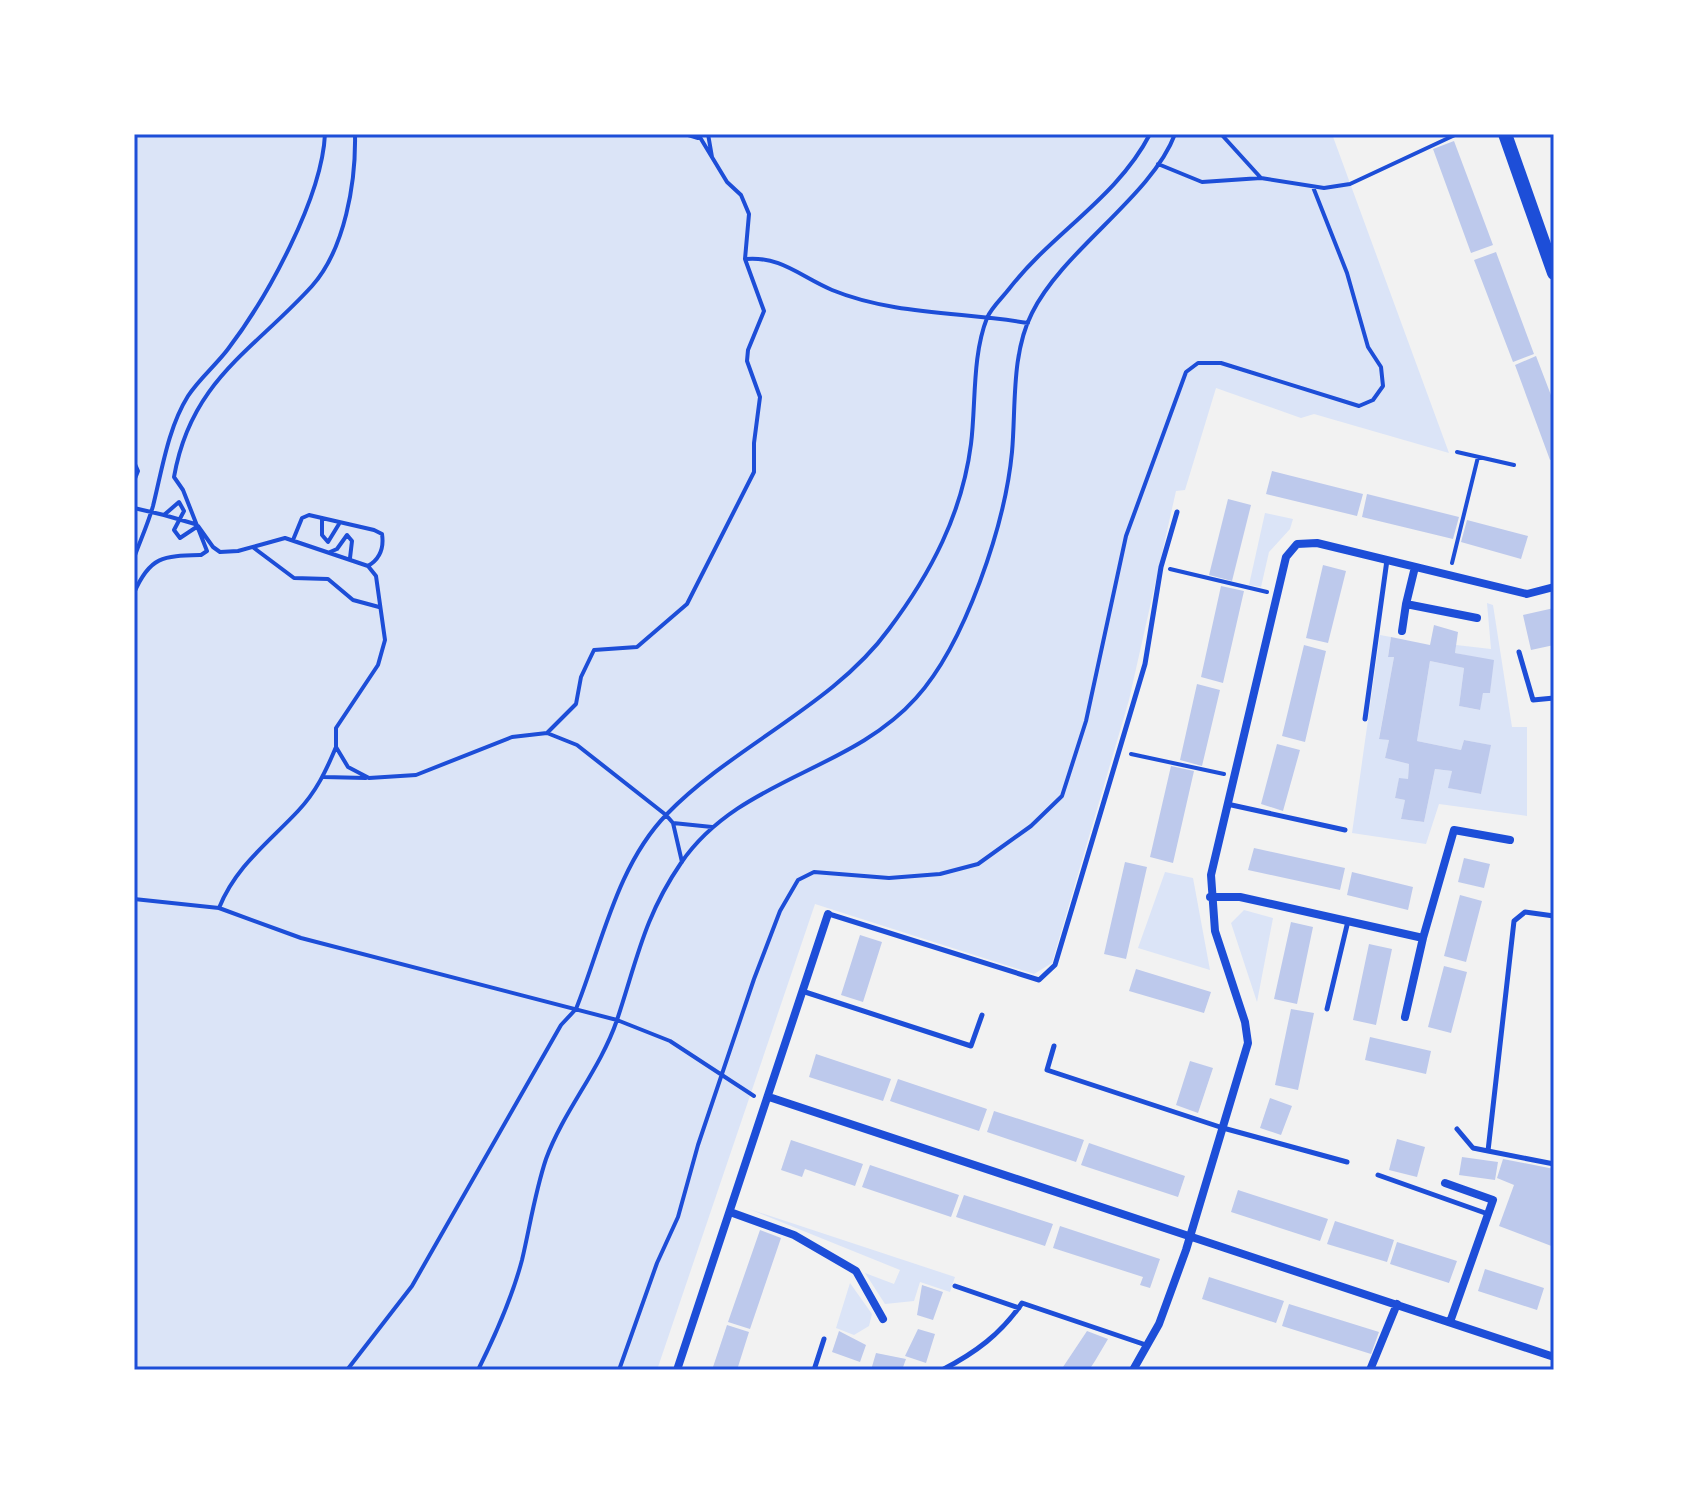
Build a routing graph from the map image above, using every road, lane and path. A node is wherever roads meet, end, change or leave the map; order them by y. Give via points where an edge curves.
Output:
1 (325, 134) edge
2 (355, 134) edge
3 (685, 134) edge
4 (1150, 134) edge
5 (1175, 134) edge
6 (1221, 134) edge
7 (1457, 134) edge
8 (1505, 134) edge
9 (709, 135) edge
10 (698, 136) edge
11 (712, 157) junction
12 (1158, 164) junction
13 (1261, 178) junction
14 (1313, 187) junction
15 (745, 259) junction
16 (1554, 271) edge
17 (988, 316) junction
18 (1028, 323) junction
19 (1457, 452) dead end
20 (1478, 457) junction
21 (134, 462) edge
22 (1514, 465) dead end
23 (134, 481) edge
24 (134, 508) edge
25 (152, 511) junction
26 (1177, 512) dead end
27 (164, 515) junction
28 (180, 518) junction
29 (322, 518) junction
30 (340, 523) junction
31 (198, 526) junction
32 (293, 540) junction
33 (252, 547) junction
34 (330, 552) junction
35 (134, 558) edge
36 (350, 559) junction
37 (1387, 560) junction
38 (368, 566) junction
39 (1161, 567) junction
40 (1415, 567) junction
41 (1449, 575) junction
42 (1554, 587) edge
43 (134, 593) edge
44 (1277, 594) junction
45 (1406, 604) junction
46 (379, 608) junction
47 (1477, 618) dead end
48 (1402, 631) dead end
49 (1519, 652) dead end
50 (1554, 698) edge
51 (1365, 719) dead end
52 (547, 733) junction
53 (336, 747) junction
54 (1118, 751) junction
55 (324, 777) junction
56 (1234, 777) junction
57 (369, 778) junction
58 (1227, 804) junction
59 (666, 815) junction
60 (673, 823) junction
61 (712, 827) junction
62 (1345, 830) dead end
63 (1510, 840) dead end
64 (682, 862) junction
65 (1210, 897) junction
66 (134, 899) edge
67 (219, 908) junction
68 (828, 914) joint
69 (1554, 916) edge
70 (1348, 921) junction
71 (1423, 938) junction
72 (802, 991) junction
73 (576, 1009) junction
74 (1327, 1009) dead end
75 (982, 1015) dead end
76 (1405, 1017) dead end
77 (617, 1020) junction
78 (1054, 1046) dead end
79 (721, 1074) junction
80 (751, 1095) dead end
81 (769, 1097) junction
82 (1223, 1128) junction
83 (1457, 1129) dead end
84 (1488, 1151) junction
85 (1347, 1162) dead end
86 (1554, 1164) edge
87 (1378, 1175) dead end
88 (1445, 1183) dead end
89 (730, 1212) junction
90 (1488, 1214) junction
91 (1191, 1236) junction
92 (955, 1286) dead end
93 (1397, 1304) junction
94 (1019, 1308) junction
95 (883, 1319) dead end
96 (1450, 1322) junction
97 (824, 1339) dead end
98 (1146, 1345) junction
99 (1554, 1357) edge
100 (347, 1370) edge
101 (478, 1370) edge
102 (619, 1370) edge
103 (677, 1370) edge
104 (814, 1370) edge
105 (942, 1370) edge
106 (1133, 1370) edge
107 (1370, 1370) edge

1 - 25 path via 310,197 265,297 188,396 167,449
2 - 31 path via 336,247 314,284 235,358 195,414 185,438 174,477
3 - 10 path
4 - 17 path via 1135,162 1020,274
5 - 12 path
6 - 13 path
7 - 14 path via 1350,184
8 - 16 street
9 - 11 path
10 - 11 path
11 - 15 path via 749,214
12 - 13 path via 1202,182
12 - 18 path via 1047,289
13 - 14 path
14 - 79 path via 1347,273 1368,347 1381,367 1383,386 1373,400 1359,406 1221,363 1198,363 1186,372 1126,536 1089,708 1062,796 978,864 940,874 889,878 814,872 798,880 780,911
15 - 17 path via 777,260 866,303
15 - 52 path via 764,311 747,361 760,397 754,472 687,604 637,647 594,650 576,704
17 - 18 path
17 - 59 path via 954,520 911,597 860,661 713,772
18 - 61 path via 1004,502 976,589 934,673 917,698 882,730 760,792
19 - 20 path
20 - 22 path
20 - 41 path
21 - 23 path
24 - 25 path
25 - 27 path
25 - 35 path
26 - 39 lane
27 - 28 path
27 - 28 path via 179,502 184,511
28 - 31 path
28 - 31 path via 174,530 180,538
29 - 30 path
29 - 30 path via 322,535 328,542
29 - 32 path via 302,518
30 - 38 path via 382,534 378,557
31 - 33 path via 220,552
31 - 43 path via 207,551 160,560 144,569
32 - 33 path
32 - 34 path
33 - 46 path via 294,578 328,579 353,600
34 - 36 path
34 - 36 path via 347,535 352,541
36 - 38 path
37 - 40 street
37 - 44 street via 1317,543 1297,544 1286,557
37 - 51 lane
38 - 46 path via 376,576
39 - 44 path
39 - 54 lane via 1145,664
40 - 41 street
40 - 45 street
41 - 42 street via 1527,594
44 - 56 street
45 - 47 street
45 - 48 street
46 - 53 path via 386,624 378,665 336,728
49 - 50 lane via 1533,700
52 - 57 path via 480,747 416,775
52 - 59 path via 577,745
53 - 55 path
53 - 57 path via 348,767
54 - 56 path
54 - 68 lane via 1063,947 1055,965 1039,980
55 - 57 path
55 - 67 path via 299,810 250,856
56 - 58 street
58 - 62 lane
58 - 65 street
59 - 60 path
59 - 73 path via 621,886
60 - 61 path
60 - 64 path
61 - 64 path
63 - 71 street via 1454,830
64 - 77 path via 641,935
65 - 70 street via 1240,897
65 - 82 street via 1248,1043
66 - 67 path
67 - 73 path via 301,938
68 - 72 street
69 - 84 lane via 1525,912 1514,921
70 - 71 street
70 - 74 lane
71 - 76 street
72 - 75 lane via 971,1046
72 - 81 street
73 - 77 path
73 - 100 path via 561,1025 412,1286
77 - 79 path via 670,1041
77 - 101 path via 604,1055 548,1153 511,1297
78 - 82 lane via 1047,1070
79 - 80 path
79 - 102 path via 678,1217
81 - 89 street
81 - 91 street
82 - 85 lane
82 - 91 street
83 - 84 lane via 1473,1148
84 - 86 lane
87 - 90 lane
88 - 90 street via 1493,1200
89 - 95 street via 794,1235 856,1271
89 - 103 street
90 - 96 street
91 - 93 street
91 - 98 street via 1159,1324
92 - 94 lane
93 - 96 street
93 - 107 street
94 - 98 lane via 1022,1303
94 - 105 lane via 970,1355
96 - 99 street
97 - 104 lane
98 - 106 street

